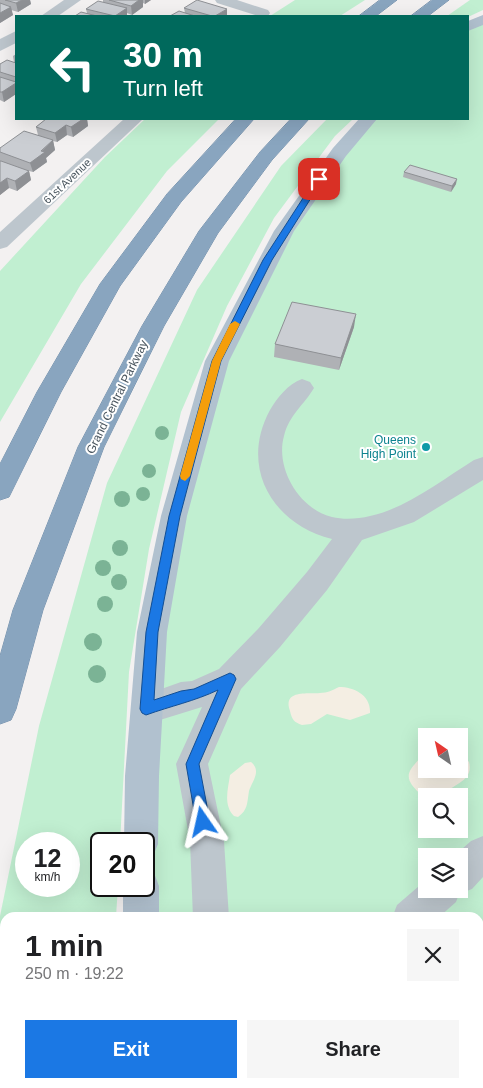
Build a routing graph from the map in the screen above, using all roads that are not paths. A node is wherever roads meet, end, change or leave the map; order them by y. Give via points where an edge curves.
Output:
1 (74, 0) edge
2 (222, 0) edge
3 (390, 0) edge
4 (442, 0) edge
5 (266, 11) edge
6 (50, 15) edge
7 (368, 15) edge
8 (420, 15) edge
9 (483, 18) edge
10 (469, 26) edge
11 (15, 37) edge
12 (0, 46) edge
13 (133, 120) edge
14 (244, 120) edge
15 (299, 120) edge
16 (367, 120) edge
17 (0, 243) edge
18 (302, 388) dead end
19 (483, 467) edge
20 (0, 490) edge
21 (354, 530) junction
22 (230, 679) junction
23 (0, 709) edge
24 (146, 709) junction
25 (142, 832) edge
26 (483, 853) edge
27 (468, 867) edge
28 (141, 897) edge
29 (433, 898) edge
30 (141, 912) edge
31 (211, 912) edge
32 (417, 912) edge

1 - 6 street
2 - 5 street
3 - 7 highway
4 - 8 highway
9 - 10 main road
11 - 12 street
13 - 17 street, 61st Avenue
14 - 20 highway via 174,198 111,284 49,392
15 - 23 highway, Grand Central Parkway via 266,156 209,231 144,343 91,448 28,610
16 - 24 main road via 334,158 284,231 217,361 174,516 152,632
18 - 21 street via 282,411 270,440 268,460 273,479 288,501 312,523 337,530
19 - 21 street via 410,511
21 - 22 street via 317,582
22 - 24 street via 194,695
22 - 31 street via 192,764 207,840
24 - 25 main road
26 - 27 street
28 - 30 main road
29 - 32 street

